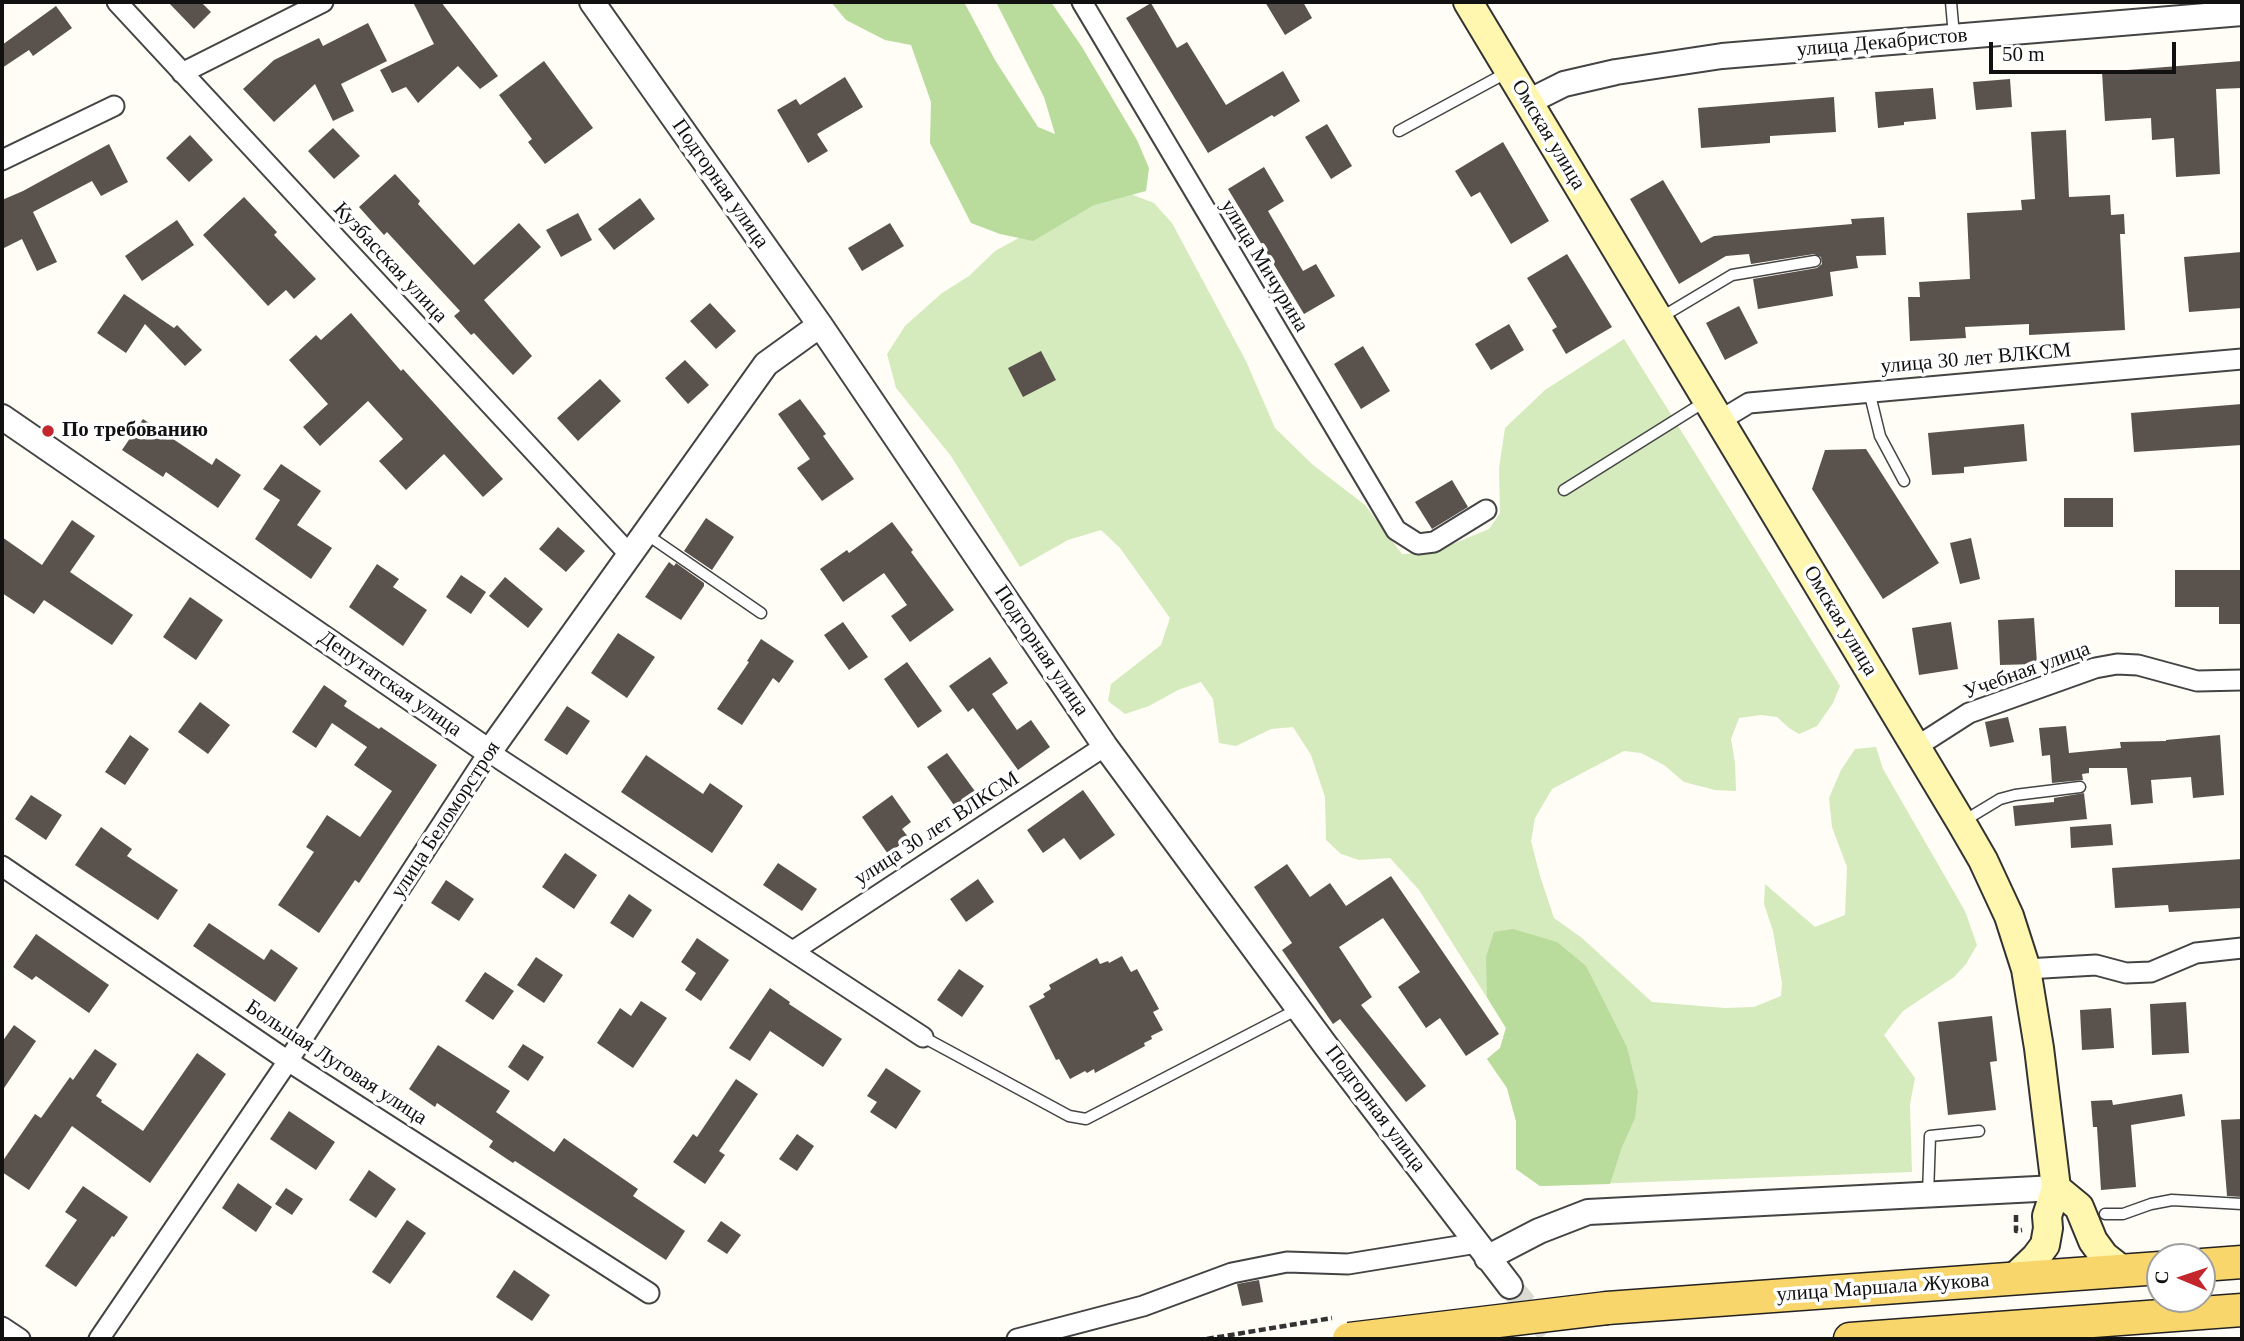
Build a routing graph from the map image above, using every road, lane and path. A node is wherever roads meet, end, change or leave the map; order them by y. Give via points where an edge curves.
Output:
1 (117, 2) edge
2 (323, 2) edge
3 (592, 2) edge
4 (1082, 2) edge
5 (1468, 2) edge
6 (1951, 2) edge
7 (2239, 10) edge
8 (1954, 37) junction
9 (1510, 71) junction
10 (182, 73) junction
11 (1528, 102) junction
12 (114, 106) dead end
13 (1399, 131) dead end
14 (2, 160) edge
15 (1815, 261) dead end
16 (1658, 319) junction
17 (820, 325) junction
18 (2242, 359) edge
19 (1869, 391) junction
20 (1713, 411) junction
21 (2, 417) edge
22 (1904, 481) dead end
23 (1564, 490) dead end
24 (1486, 510) dead end
25 (646, 534) junction
26 (630, 555) junction
27 (761, 612) dead end
28 (2242, 680) edge
29 (1105, 746) junction
30 (1916, 747) junction
31 (489, 752) junction
32 (2080, 787) dead end
33 (1961, 822) junction
34 (2, 866) edge
35 (2242, 948) edge
36 (793, 951) junction
37 (2026, 969) junction
38 (1299, 1009) junction
39 (923, 1037) joint
40 (288, 1060) junction
41 (1979, 1131) dead end
42 (2056, 1188) junction
43 (1928, 1195) junction
44 (2242, 1204) edge
45 (2105, 1214) dead end
46 (2016, 1215) dead end
47 (2016, 1231) dead end
48 (1482, 1251) junction
49 (2242, 1262) edge
50 (2216, 1264) edge
51 (2146, 1269) edge
52 (2123, 1271) junction
53 (2012, 1279) junction
54 (1510, 1286) tunnel mouth
55 (649, 1293) dead end
56 (2242, 1310) edge
57 (2, 1327) edge
58 (2066, 1331) edge
59 (20, 1339) edge
60 (99, 1339) edge
61 (1017, 1339) edge
62 (1349, 1339) edge
63 (1850, 1339) edge

1 - 10 street, Кузбасская улица
2 - 10 street
3 - 17 street, Подгорная улица
4 - 24 street, улица Мичурина via 1396,530 1418,544 1434,542
5 - 9 main road, Омская улица
6 - 8 lane
7 - 8 street, улица Декабристов
8 - 11 street, улица Декабристов via 1722,56 1616,72 1564,84
9 - 11 main road, Омская улица
9 - 13 lane
10 - 26 street, Кузбасская улица
11 - 16 main road, Омская улица
12 - 14 street
15 - 16 lane via 1732,275
16 - 20 main road, Омская улица
17 - 25 street, улица Беломорстроя via 766,364
17 - 29 street, Подгорная улица
18 - 19 street, улица 30 лет ВЛКСМ
19 - 20 street, улица 30 лет ВЛКСМ
19 - 22 lane via 1880,436
20 - 23 lane
20 - 30 main road, Омская улица
21 - 31 street, Депутатская улица
25 - 26 street, улица Беломорстроя
25 - 27 lane
26 - 31 street, улица Беломорстроя
28 - 30 street, Учебная улица via 2197,681 2138,665 2095,668 1969,713
29 - 36 street, улица 30 лет ВЛКСМ
29 - 38 street, Подгорная улица
30 - 33 main road, Омская улица
31 - 36 street, Депутатская улица
31 - 40 street, улица Беломорстроя
32 - 33 lane via 2000,799
33 - 37 main road, Омская улица via 2009,915
34 - 40 street, Большая Луговая улица
35 - 37 street via 2196,953 2151,972 2126,973 2096,965
36 - 39 street, Депутатская улица
37 - 42 main road, Омская улица
38 - 39 lane via 1086,1119 1069,1116
38 - 48 street, Подгорная улица
40 - 55 street, Большая Луговая улица
40 - 60 street, улица Беломорстроя
41 - 43 lane via 1930,1136
42 - 43 street
42 - 52 main road via 2079,1207 2093,1241
42 - 53 main road, Омская улица via 2047,1216 2045,1245
43 - 48 street via 1588,1212
44 - 45 lane via 2172,1200 2123,1214
46 - 47 path
48 - 54 street, Подгорная улица
48 - 61 street via 1348,1264 1287,1262 1232,1273 1143,1306
49 - 50 main road
51 - 52 main road, улица Маршала Жукова
52 - 53 main road, улица Маршала Жукова
53 - 62 main road, улица Маршала Жукова, bridge via 1607,1308
56 - 58 main road
57 - 59 street
58 - 63 main road

